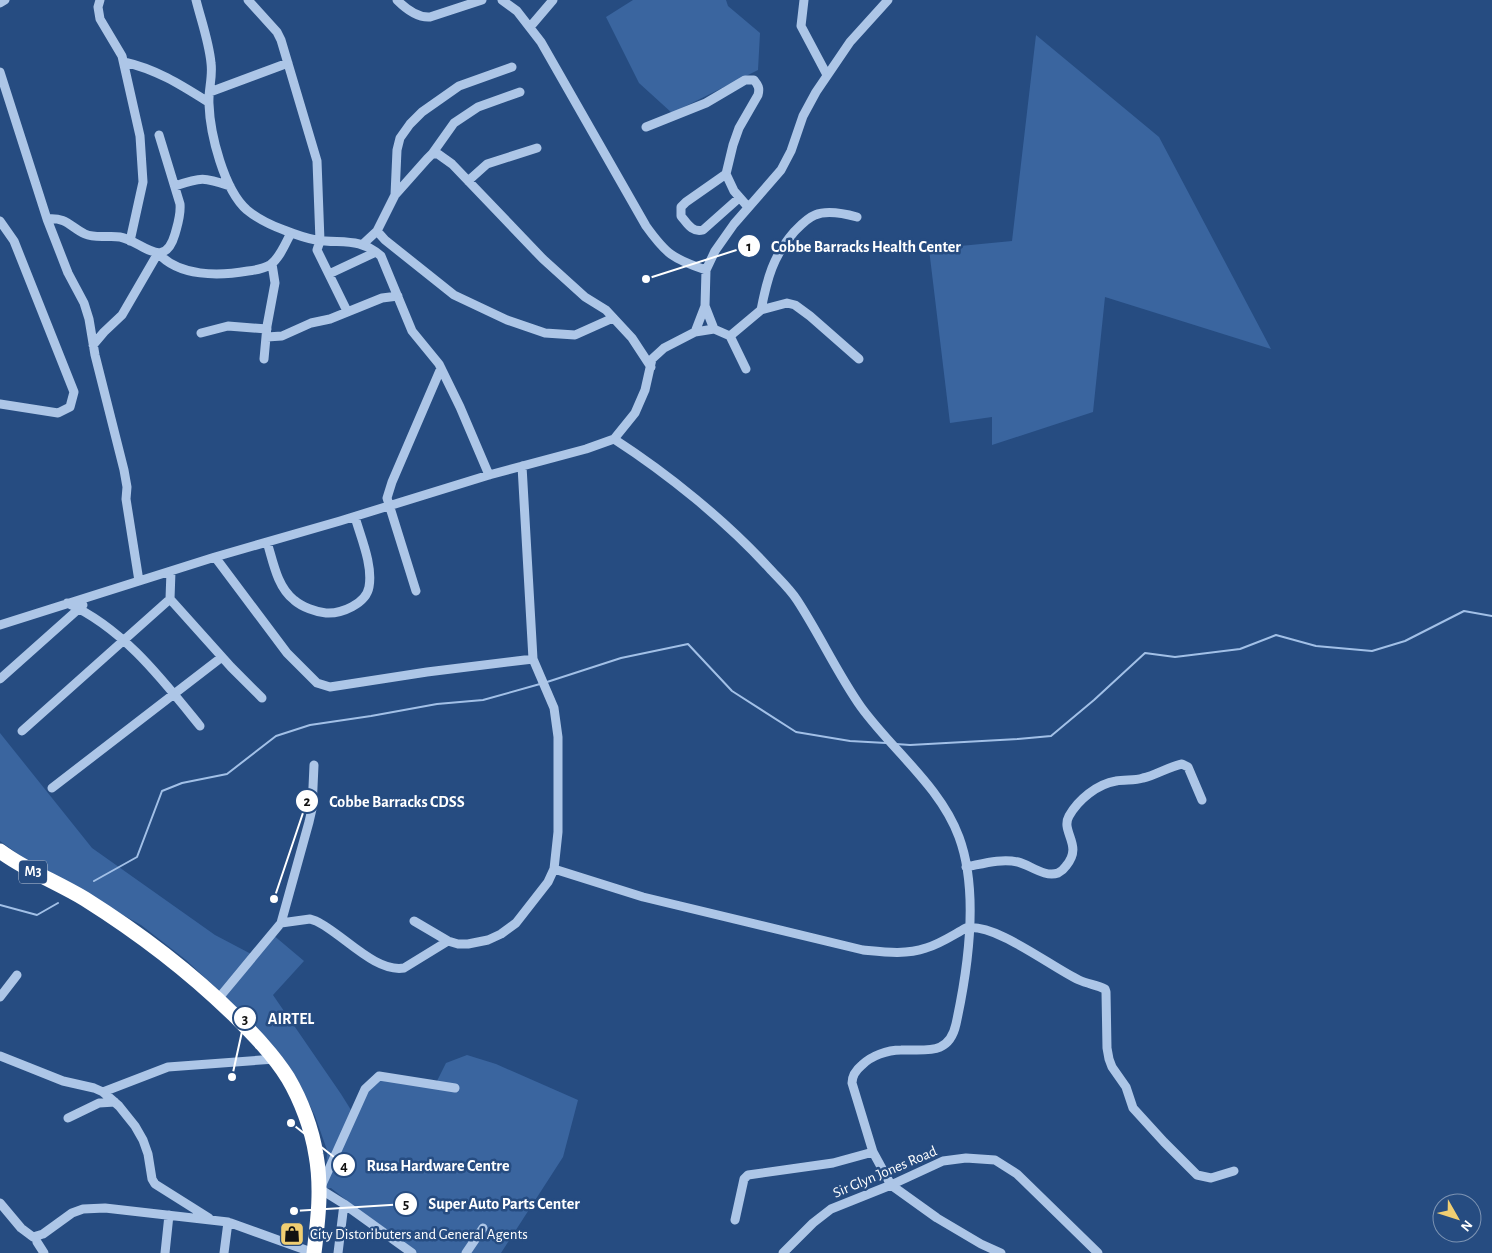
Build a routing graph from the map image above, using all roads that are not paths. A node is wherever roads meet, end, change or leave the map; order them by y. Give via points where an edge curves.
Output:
1 (5, 0) edge
2 (100, 0) edge
3 (196, 0) edge
4 (248, 0) edge
5 (397, 0) edge
6 (482, 0) edge
7 (502, 0) edge
8 (553, 0) edge
9 (804, 0) edge
10 (888, 0) edge
11 (0, 3) edge
12 (530, 27) junction
13 (124, 62) junction
14 (288, 64) junction
15 (512, 67) dead end
16 (0, 72) edge
17 (828, 74) junction
18 (520, 92) dead end
19 (209, 97) junction
20 (646, 127) dead end
21 (159, 135) dead end
22 (537, 148) dead end
23 (432, 154) junction
24 (726, 174) junction
25 (468, 181) junction
26 (175, 186) junction
27 (230, 186) junction
28 (395, 195) junction
29 (739, 198) junction
30 (748, 207) junction
31 (857, 217) dead end
32 (47, 219) junction
33 (0, 221) edge
34 (377, 231) junction
35 (291, 233) junction
36 (130, 241) junction
37 (320, 241) junction
38 (362, 244) junction
39 (395, 248) junction
40 (158, 253) junction
41 (379, 254) junction
42 (272, 264) junction
43 (706, 270) junction
44 (329, 274) junction
45 (398, 296) junction
46 (705, 306) junction
47 (761, 310) junction
48 (348, 311) junction
49 (614, 318) junction
50 (714, 329) junction
51 (695, 332) junction
52 (200, 333) dead end
53 (267, 333) junction
54 (730, 336) junction
55 (93, 346) junction
56 (264, 359) dead end
57 (859, 360) dead end
58 (651, 367) junction
59 (441, 368) junction
60 (746, 369) dead end
61 (0, 404) edge
62 (614, 439) junction
63 (522, 466) junction
64 (489, 475) junction
65 (389, 506) junction
66 (355, 517) junction
67 (267, 542) junction
68 (215, 557) junction
69 (171, 571) junction
70 (139, 581) junction
71 (416, 591) dead end
72 (94, 595) junction
73 (170, 599) junction
74 (67, 603) junction
75 (79, 608) junction
76 (0, 625) edge
77 (124, 640) junction
78 (222, 657) junction
79 (533, 659) junction
80 (0, 678) edge
81 (174, 695) junction
82 (262, 698) dead end
83 (200, 726) dead end
84 (22, 731) dead end
85 (314, 765) dead end
86 (52, 788) dead end
87 (1202, 800) dead end
88 (0, 851) edge
89 (966, 867) junction
90 (554, 869) junction
91 (414, 921) dead end
92 (281, 923) junction
93 (971, 928) junction
94 (448, 941) junction
95 (17, 975) dead end
96 (0, 997) edge
97 (218, 999) junction
98 (0, 1056) edge
99 (274, 1058) junction
100 (455, 1088) dead end
101 (103, 1096) junction
102 (68, 1118) dead end
103 (873, 1152) junction
104 (1234, 1170) dead end
105 (891, 1185) junction
106 (320, 1189) junction
107 (0, 1203) edge
108 (344, 1204) junction
109 (169, 1215) junction
110 (210, 1219) junction
111 (735, 1220) dead end
112 (228, 1222) junction
113 (484, 1228) dead end
114 (36, 1237) junction
115 (44, 1253) edge
116 (165, 1253) edge
117 (224, 1253) edge
118 (314, 1253) edge
119 (338, 1253) edge
120 (412, 1253) edge
121 (466, 1253) edge
122 (783, 1253) edge
123 (1001, 1253) edge
124 (1098, 1253) edge

1 - 11 street
2 - 13 street via 100,18
3 - 19 street via 211,62
4 - 14 street via 277,32
5 - 6 street via 423,18
7 - 12 street
8 - 12 street
9 - 17 street via 802,26
10 - 17 street via 850,42
12 - 43 street via 646,226 669,254
13 - 19 street via 143,66
13 - 36 street via 140,136 143,182
14 - 19 street
14 - 37 street via 317,161
15 - 28 street via 459,86 410,124 400,138 397,150
16 - 32 street
17 - 30 street via 804,116 781,170
18 - 23 street via 478,107 454,123
19 - 27 street via 213,140
20 - 24 street via 706,103 744,80 754,80 758,95 739,128
21 - 26 street
22 - 25 street via 487,164
23 - 25 street via 443,156
23 - 28 street
24 - 29 street
24 - 29 street via 686,202 681,207 681,216 693,230 703,230
25 - 49 street via 543,259
26 - 27 street via 198,179
26 - 40 street via 181,213 173,242 168,249
27 - 35 street via 246,209 265,222
28 - 34 street
29 - 30 street
30 - 43 street via 715,251
31 - 47 street via 841,212 816,214 801,225 773,263
32 - 36 street via 68,222 92,236 119,237
32 - 55 street via 68,273 84,303
33 - 61 street via 14,241 74,392 70,407 58,412
34 - 38 street
34 - 39 street
35 - 37 street
35 - 42 street
36 - 40 street
37 - 38 street
37 - 44 street via 318,250
38 - 41 street
39 - 41 street
39 - 49 street via 454,296 545,333 575,335
40 - 42 street via 176,267 205,274 236,273
40 - 55 street via 122,315
41 - 44 street
41 - 45 street
42 - 53 street via 275,283
43 - 46 street
44 - 48 street
45 - 48 street via 382,298
45 - 59 street via 412,331
46 - 50 street
46 - 51 street
47 - 54 street
47 - 57 street via 786,303 795,305
48 - 53 street via 282,336
49 - 58 street
50 - 51 street
50 - 54 street
51 - 58 street via 664,348 652,359
52 - 53 street via 228,326
53 - 56 street
54 - 60 street
55 - 70 street via 124,470
58 - 62 street via 635,413
59 - 64 street
59 - 65 street via 388,492
62 - 63 street
62 - 89 street via 653,464 744,540 796,598 861,707 930,788 949,816 959,838
63 - 64 street
63 - 79 street
64 - 65 street
65 - 66 street
65 - 71 street
66 - 67 street
66 - 67 street via 370,573 368,590 361,601 349,608 326,613 293,600 280,582
67 - 68 street
68 - 69 street
68 - 79 street via 287,653 317,683 330,687
69 - 70 street
69 - 73 street
70 - 72 street
72 - 74 street
72 - 75 street
73 - 77 street
73 - 78 street
74 - 75 street
74 - 76 street
75 - 77 street
75 - 80 street
77 - 81 street
77 - 84 street
78 - 81 street
78 - 82 street
79 - 90 street via 554,708 558,737 558,832
81 - 83 street
81 - 86 street
85 - 92 street via 310,816
87 - 89 street via 1188,767 1182,764 1143,778 1111,782 1095,788 1069,816 1067,827 1074,850 1070,862 1060,872 1040,872 1010,861
88 - 97 highway, M3 via 122,922
89 - 93 street
90 - 93 street via 643,896 863,950 893,953 927,948
90 - 94 street via 527,910 501,934 468,944
91 - 94 street
92 - 94 street via 316,921 378,963 398,969
92 - 97 street
93 - 103 street via 956,1026 950,1039 935,1050 899,1050 878,1055 867,1060 852,1078 852,1089
93 - 104 street via 985,930 1014,943 1078,980 1105,989 1109,1059 1126,1087 1133,1108 1197,1175 1211,1178
95 - 96 street
97 - 99 highway, M3
98 - 101 street
99 - 101 street via 168,1067
99 - 106 highway, M3 via 292,1085 309,1126
100 - 106 street via 379,1076 365,1089
101 - 102 street
101 - 110 street via 124,1110 136,1126 148,1154 155,1184
103 - 105 street
103 - 111 street via 833,1164 748,1175 744,1179
105 - 122 street, Sir Glyn Jones Road via 831,1210
105 - 123 street via 937,1218
105 - 124 street, Sir Glyn Jones Road via 944,1161 966,1158 995,1160 1017,1174
106 - 108 street
106 - 118 highway, M3
107 - 114 street via 21,1228
108 - 119 street
108 - 120 street
109 - 110 street
109 - 114 street via 105,1208 83,1209
109 - 116 street
110 - 112 street
112 - 117 street
112 - 118 street
113 - 121 street
114 - 115 street

